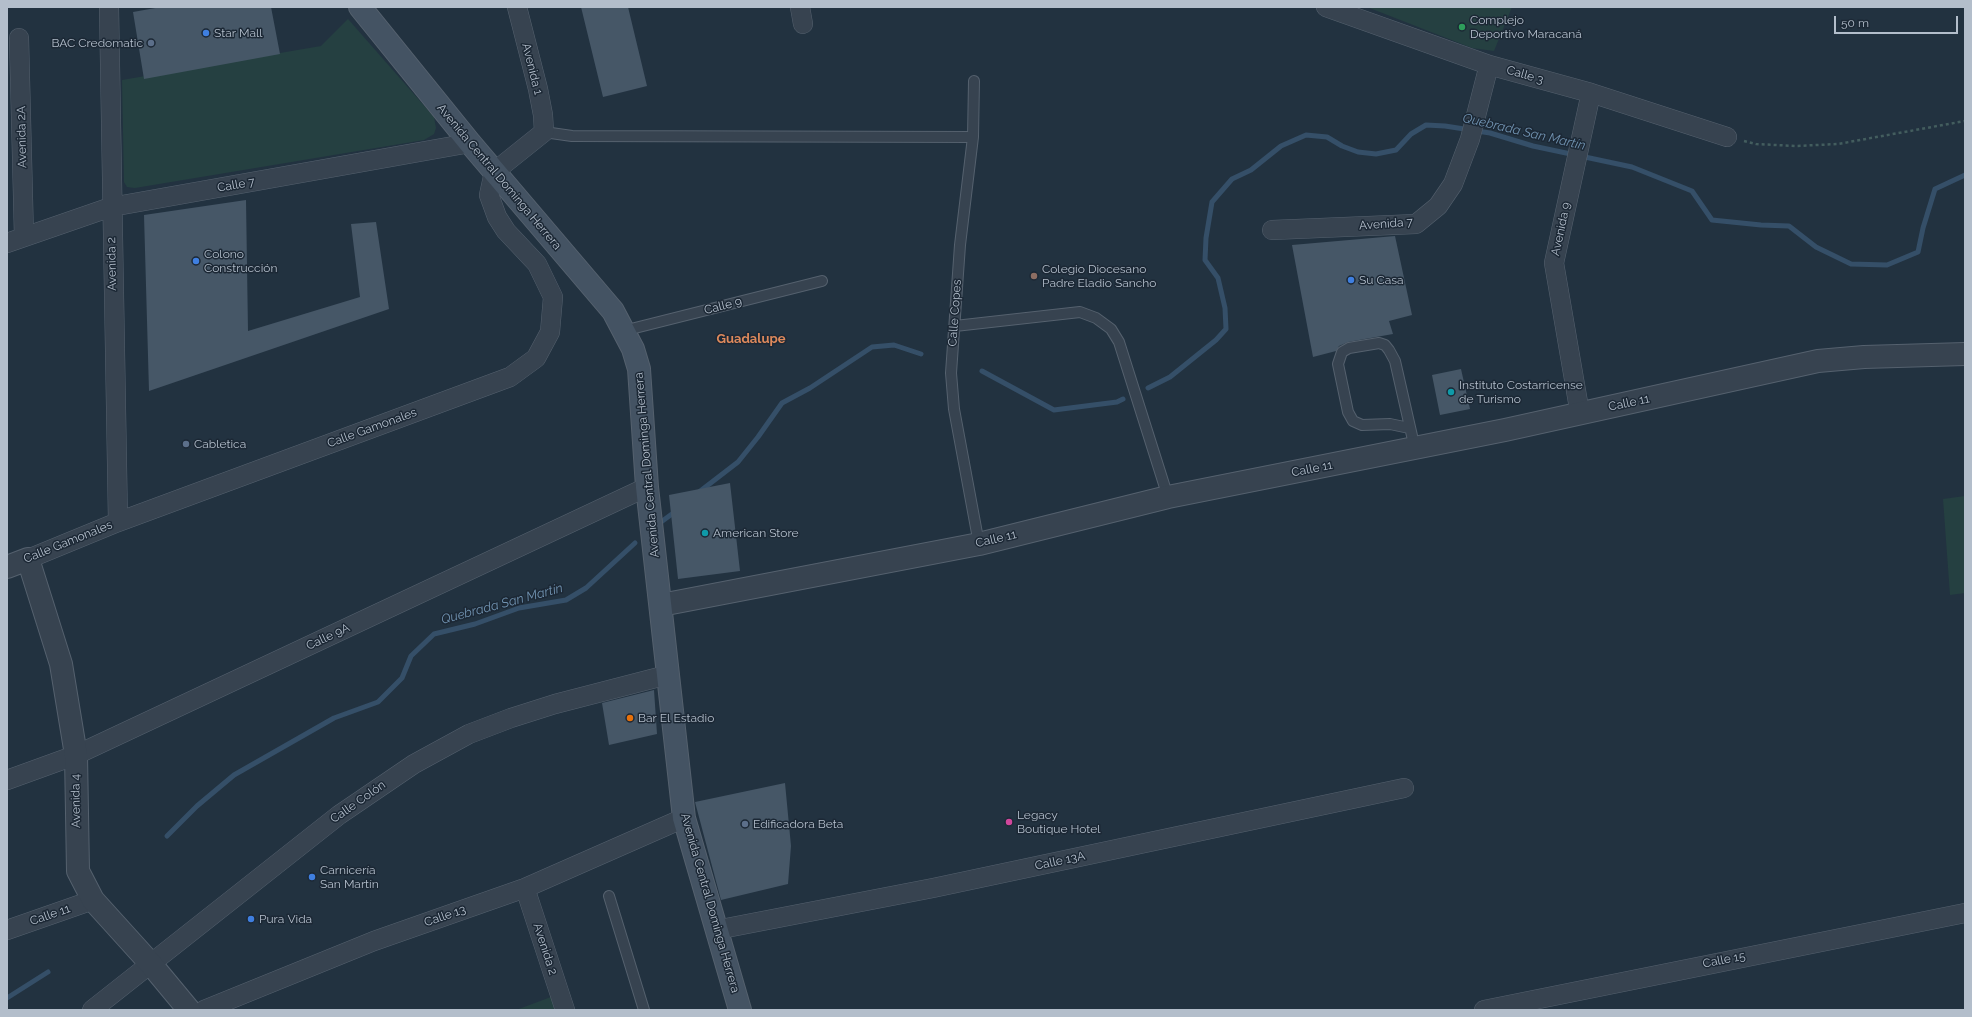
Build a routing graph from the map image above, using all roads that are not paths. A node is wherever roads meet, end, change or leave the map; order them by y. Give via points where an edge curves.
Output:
1 (109, 7) edge
2 (360, 7) edge
3 (517, 7) edge
4 (1326, 7) edge
5 (19, 38) dead end
6 (1489, 65) junction
7 (974, 81) dead end
8 (1591, 93) junction
9 (544, 132) junction
10 (973, 136) junction
11 (1727, 137) road end
12 (470, 143) junction
13 (494, 172) junction
14 (111, 207) junction
15 (1272, 230) dead end
16 (16, 240) edge
17 (822, 281) dead end
18 (955, 326) junction
19 (623, 331) junction
20 (1965, 354) edge
21 (1580, 414) junction
22 (1409, 428) junction
23 (1415, 449) junction
24 (647, 487) junction
25 (1168, 497) junction
26 (118, 522) junction
27 (979, 544) junction
28 (28, 559) junction
29 (7, 567) edge
30 (661, 605) junction
31 (667, 676) junction
32 (76, 755) junction
33 (7, 780) edge
34 (1404, 788) dead end
35 (684, 818) junction
36 (525, 888) junction
37 (609, 896) dead end
38 (93, 900) junction
39 (1965, 913) edge
40 (7, 930) edge
41 (716, 930) junction
42 (150, 963) junction
43 (92, 1010) edge
44 (190, 1010) edge
45 (204, 1010) edge
46 (565, 1010) edge
47 (644, 1010) edge
48 (740, 1010) edge
49 (1484, 1010) edge

1 - 14 street, Avenida 2
2 - 12 main road, Avenida Central Dominga Herrera
3 - 9 street, Avenida 1 via 538,89
4 - 6 street, Calle 3
5 - 16 street, Avenida 2A
6 - 8 street, Calle 3
6 - 15 street, Avenida 7 via 1476,120 1453,184 1438,206 1416,224
7 - 10 lane, Calle Copes
8 - 11 street, Calle 3
8 - 21 street, Avenida 9 via 1554,263
9 - 10 lane via 572,136
9 - 13 street
10 - 18 lane, Calle Copes via 960,245
12 - 13 main road, Avenida Central Dominga Herrera
12 - 14 street, Calle 7
13 - 19 main road, Avenida Central Dominga Herrera via 613,311
13 - 26 street, Calle Gamonales via 489,195 497,217 506,231 537,264 553,297 550,332 536,358 510,377
14 - 16 street, Calle 7
14 - 26 street, Avenida 2
17 - 19 lane, Calle 9
18 - 25 lane via 1080,312 1096,318 1111,330 1121,349
18 - 27 lane, Calle Copes via 951,373 954,409
19 - 24 main road, Avenida Central Dominga Herrera via 633,349 639,369
20 - 21 street, Calle 11 via 1818,361
21 - 23 street, Calle 11
22 - 22 lane via 1394,361 1385,345 1379,343 1349,348 1342,352 1338,364 1348,412 1353,421 1362,425 1390,424
22 - 23 lane
23 - 25 street, Calle 11
24 - 30 main road, Avenida Central Dominga Herrera
24 - 32 street, Calle 9A
25 - 27 street, Calle 11
26 - 28 street, Calle Gamonales
27 - 30 street, Calle 11
28 - 29 street, Calle Gamonales
28 - 32 street, Avenida 4 via 61,664
30 - 31 main road, Avenida Central Dominga Herrera
31 - 35 main road, Avenida Central Dominga Herrera
31 - 42 street, Calle Colón via 554,704 511,718 469,734 414,764 339,814
32 - 33 street, Calle 9A
32 - 38 street, Avenida 4 via 78,871
34 - 41 street, Calle 13A via 926,889
35 - 36 street, Calle 13
35 - 41 main road, Avenida Central Dominga Herrera
36 - 45 street, Calle 13 via 374,941
36 - 46 street, Avenida 2
37 - 47 lane
38 - 40 street, Calle 11
38 - 42 street, Avenida 4
39 - 49 street, Calle 15
41 - 48 main road, Avenida Central Dominga Herrera
42 - 43 street, Calle Colón
42 - 44 street, Avenida 4

